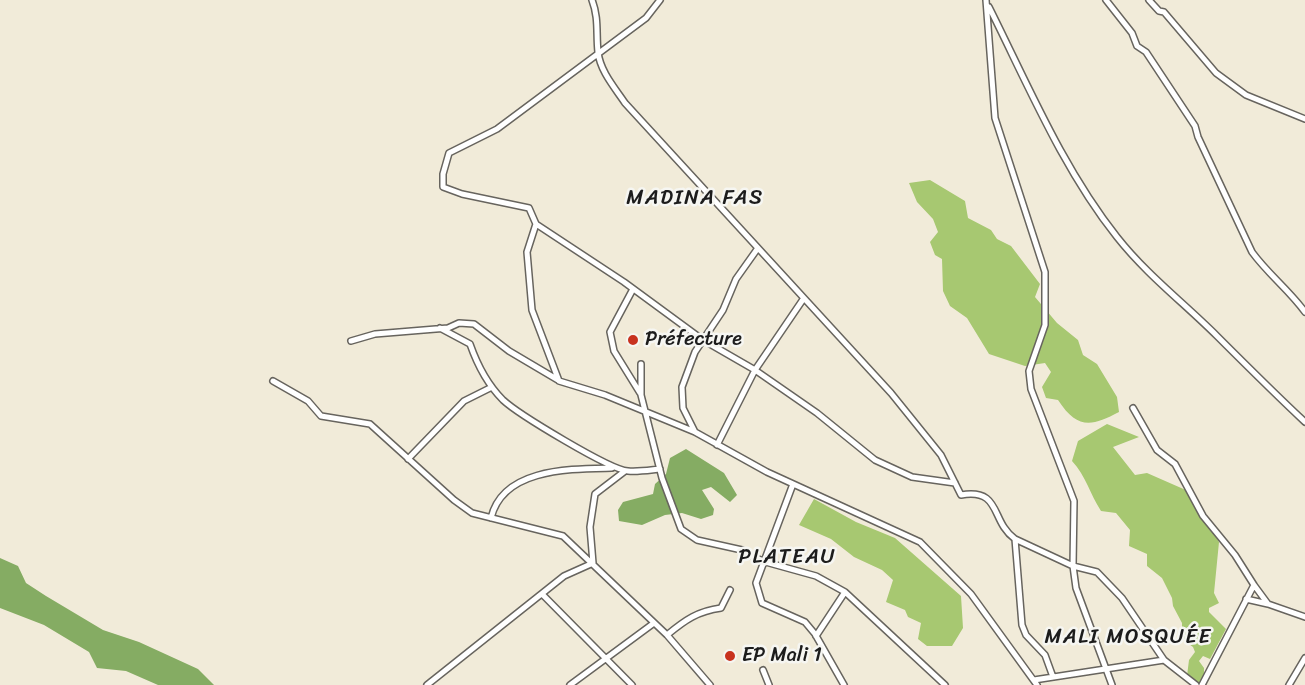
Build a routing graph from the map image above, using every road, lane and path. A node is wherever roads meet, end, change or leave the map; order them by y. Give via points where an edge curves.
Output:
1 (592, 0) edge
2 (660, 0) edge
3 (1106, 0) edge
4 (1149, 0) edge
5 (987, 1) edge
6 (598, 54) junction
7 (1305, 119) edge
8 (536, 224) junction
9 (758, 248) junction
10 (633, 289) junction
11 (804, 298) junction
12 (1305, 312) edge
13 (440, 328) junction
14 (703, 340) junction
15 (351, 341) dead end
16 (641, 364) dead end
17 (755, 370) junction
18 (273, 381) dead end
19 (559, 381) junction
20 (492, 387) junction
21 (641, 395) junction
22 (1133, 408) dead end
23 (648, 413) junction
24 (1305, 422) edge
25 (695, 432) junction
26 (717, 444) junction
27 (408, 459) junction
28 (615, 468) junction
29 (660, 469) junction
30 (625, 471) junction
31 (955, 483) junction
32 (793, 484) junction
33 (491, 518) junction
34 (1015, 539) junction
35 (762, 561) junction
36 (593, 564) junction
37 (1073, 566) junction
38 (1254, 585) junction
39 (730, 590) dead end
40 (845, 592) junction
41 (542, 594) junction
42 (1246, 599) junction
43 (1268, 604) junction
44 (1305, 617) edge
45 (654, 623) junction
46 (667, 635) junction
47 (816, 636) junction
48 (607, 657) junction
49 (1305, 658) edge
50 (1164, 660) junction
51 (1105, 669) junction
52 (763, 670) dead end
53 (1053, 677) junction
54 (1035, 683) edge
55 (427, 685) edge
56 (570, 685) edge
57 (632, 685) edge
58 (710, 685) edge
59 (770, 685) edge
60 (844, 685) edge
61 (945, 685) edge
62 (1112, 685) edge
63 (1196, 685) edge
64 (1202, 685) edge
65 (1289, 685) edge

1 - 6 street via 599,29
2 - 6 street via 646,18
3 - 12 street via 1195,126 1252,252
4 - 7 street via 1216,73 1246,95
5 - 24 street via 1074,174 1117,237 1156,282 1217,335
5 - 37 street via 995,118 1045,272 1045,325 1029,371 1037,406 1074,501
6 - 8 street via 497,129 449,153 443,187 529,208
6 - 9 street via 608,79 625,103
8 - 10 street
8 - 19 street via 527,252 532,310
9 - 11 street
9 - 14 street
10 - 14 street
10 - 21 street via 610,332 614,351
11 - 17 street
11 - 31 street via 891,393 941,455
13 - 15 street via 375,334
13 - 19 street via 474,324
13 - 20 street via 470,345
14 - 17 street
14 - 25 street via 694,352 682,387 683,408
16 - 21 street
17 - 26 street
17 - 31 street via 875,460 912,477
18 - 27 street via 308,400 321,416 370,424
19 - 23 street
20 - 27 street via 464,400
20 - 28 street via 512,406
21 - 23 street
22 - 38 street via 1157,450 1175,464 1203,516
23 - 25 street
23 - 29 street
25 - 26 street
26 - 32 street
27 - 33 street via 472,513
28 - 30 street
28 - 33 street via 556,469 525,480 494,504
29 - 30 street
29 - 35 street via 681,529 697,540 742,550
30 - 36 street via 595,494 590,527
31 - 34 street via 961,495 976,492 987,498
32 - 35 street
32 - 54 street via 920,542 971,594
33 - 36 street via 564,536
34 - 37 street
34 - 53 street via 1022,625 1045,655
35 - 40 street via 816,576
35 - 47 street via 756,583 762,603 805,622
36 - 41 street via 564,576
36 - 45 street
37 - 50 street via 1098,572 1122,598
37 - 51 street via 1076,588
38 - 42 street
38 - 43 street
39 - 46 street via 721,608 702,611
40 - 47 street
40 - 61 street
41 - 48 street
41 - 55 street
42 - 43 street
42 - 64 street
43 - 44 street
45 - 46 street
45 - 48 street
46 - 58 street
47 - 60 street
48 - 56 street
48 - 57 street
49 - 65 street
50 - 51 street
50 - 63 street
51 - 53 street
51 - 62 street
52 - 59 street
53 - 54 street

